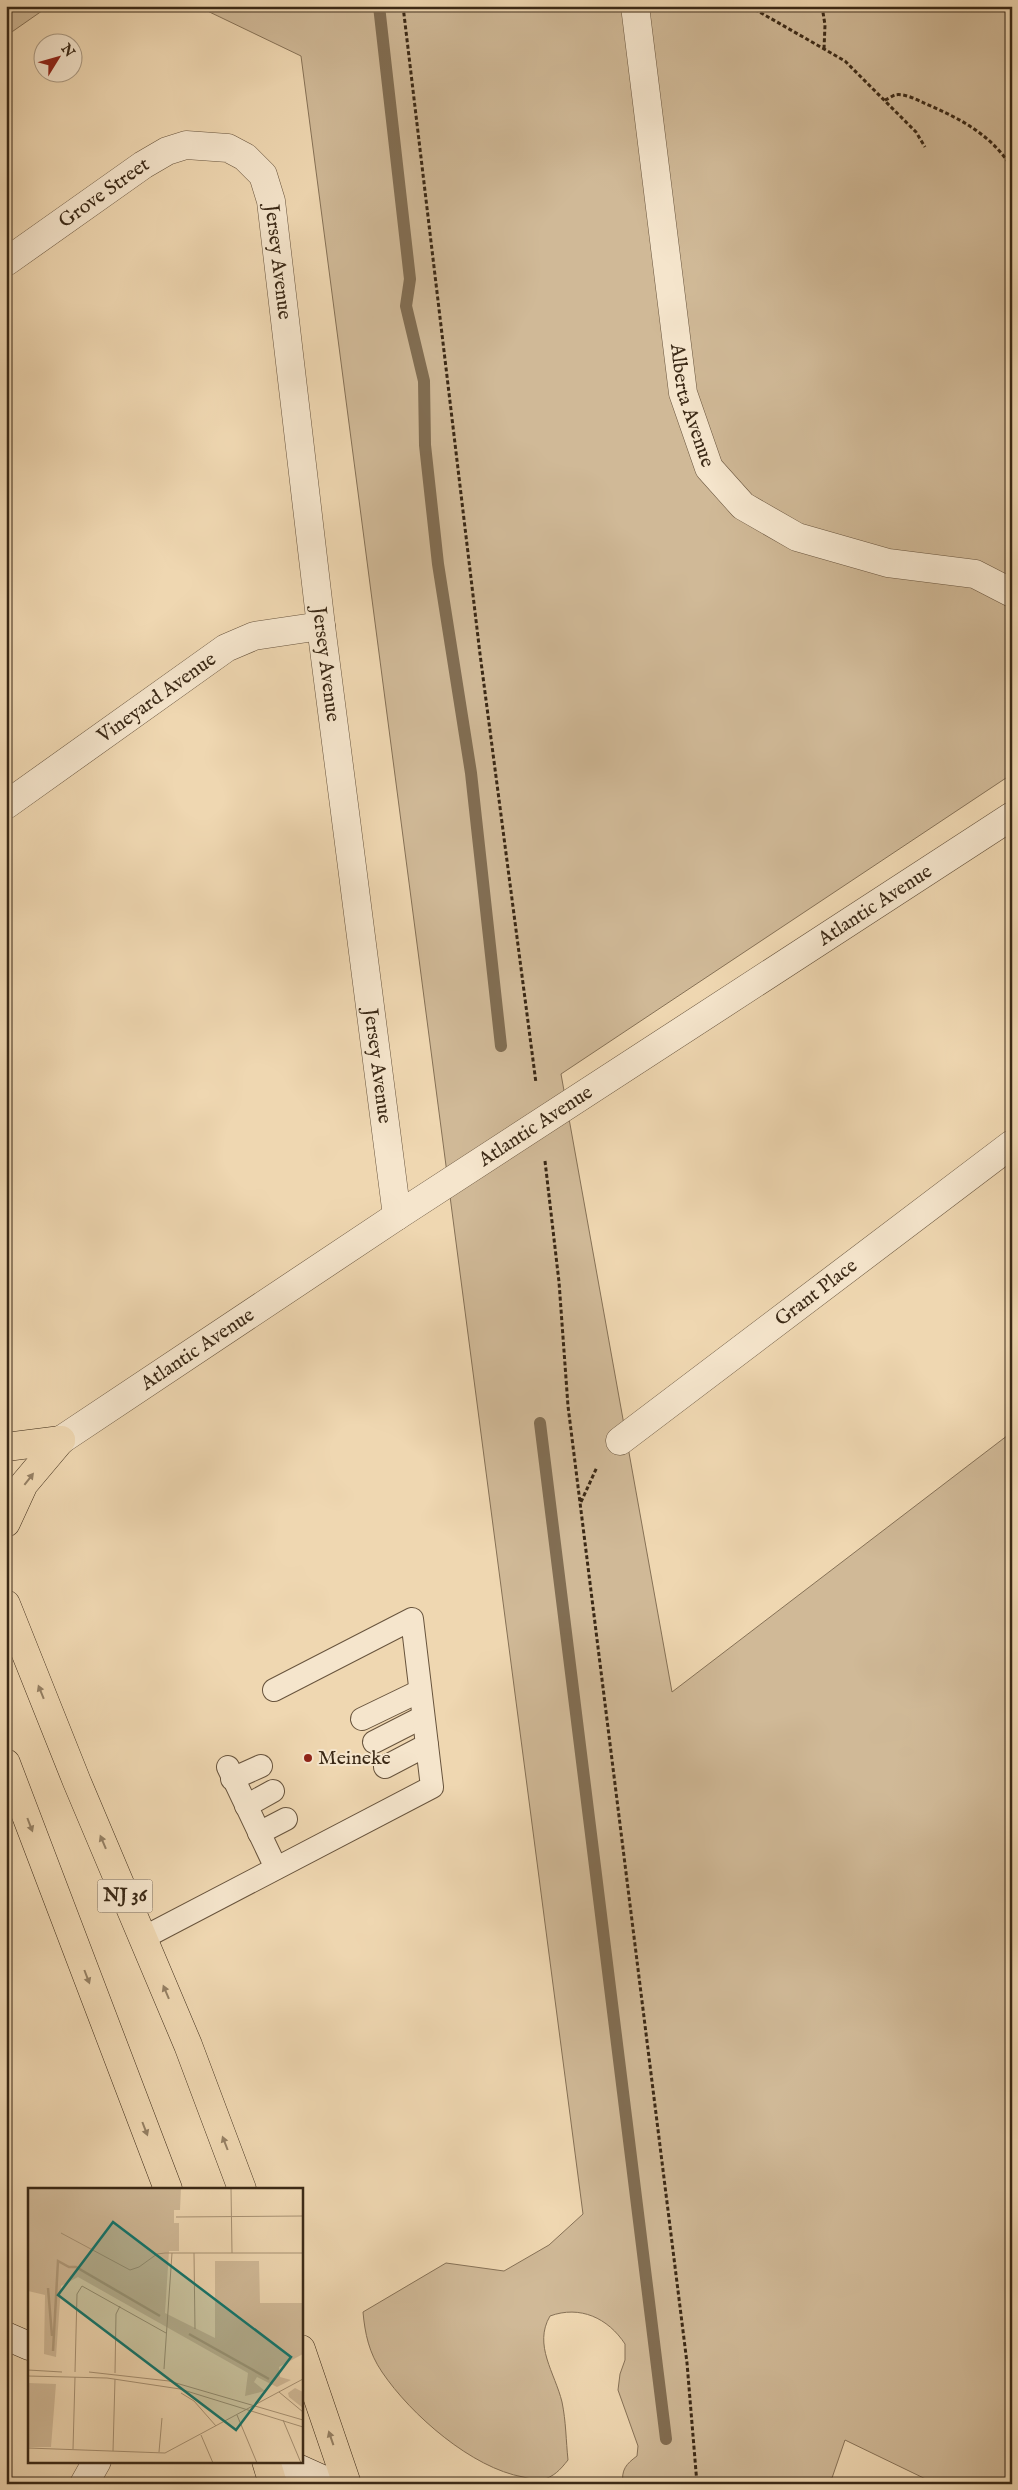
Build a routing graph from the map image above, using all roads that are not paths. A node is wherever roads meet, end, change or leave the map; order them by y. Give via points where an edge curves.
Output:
1 (635, 6) edge
2 (209, 146) joint
3 (6, 262) edge
4 (1012, 593) edge
5 (321, 626) junction
6 (6, 805) edge
7 (1012, 816) edge
8 (1012, 1144) edge
9 (397, 1216) junction
10 (61, 1440) junction
11 (620, 1441) dead end
12 (6, 1447) edge
13 (6, 1523) edge
14 (6, 1604) edge
15 (274, 1690) dead end
16 (420, 1692) junction
17 (424, 1717) junction
18 (362, 1719) dead end
19 (374, 1742) dead end
20 (427, 1745) junction
21 (6, 1763) edge
22 (261, 1766) dead end
23 (385, 1767) dead end
24 (273, 1791) dead end
25 (246, 1806) junction
26 (286, 1819) dead end
27 (259, 1833) junction
28 (276, 1868) junction
29 (143, 1938) junction
30 (168, 2188) edge
31 (242, 2188) edge
32 (6, 2336) edge
33 (28, 2346) edge
34 (302, 2352) edge
35 (95, 2462) edge
36 (266, 2462) edge
37 (284, 2462) edge
38 (84, 2484) edge
39 (273, 2484) edge
40 (333, 2484) edge
41 (347, 2484) edge

1 - 4 street, Alberta Avenue via 683,393 709,468 743,506 797,537 888,563 975,574
2 - 3 street, Grove Street via 186,145 167,150
2 - 5 street, Jersey Avenue via 228,148 245,157 263,175 271,201
5 - 6 street, Vineyard Avenue via 254,636 226,648
5 - 9 street, Jersey Avenue
7 - 9 street, Atlantic Avenue
8 - 11 street, Grant Place
9 - 10 street, Atlantic Avenue
10 - 12 highway
13 -> 10 highway via 24,1484
29 -> 14 highway, NJ 36
15 - 16 lane via 412,1619
16 - 17 lane
16 - 18 lane
17 - 19 lane
17 - 20 lane
20 - 23 lane
20 - 28 lane via 432,1786
21 -> 30 highway
22 - 25 lane via 230,1773
24 - 25 lane
25 - 27 lane
26 - 27 lane
27 - 28 lane
28 - 29 lane
31 -> 29 highway, NJ 36 via 188,2045
32 - 33 street
41 -> 34 highway
35 - 38 street
36 - 39 highway
37 - 40 street

